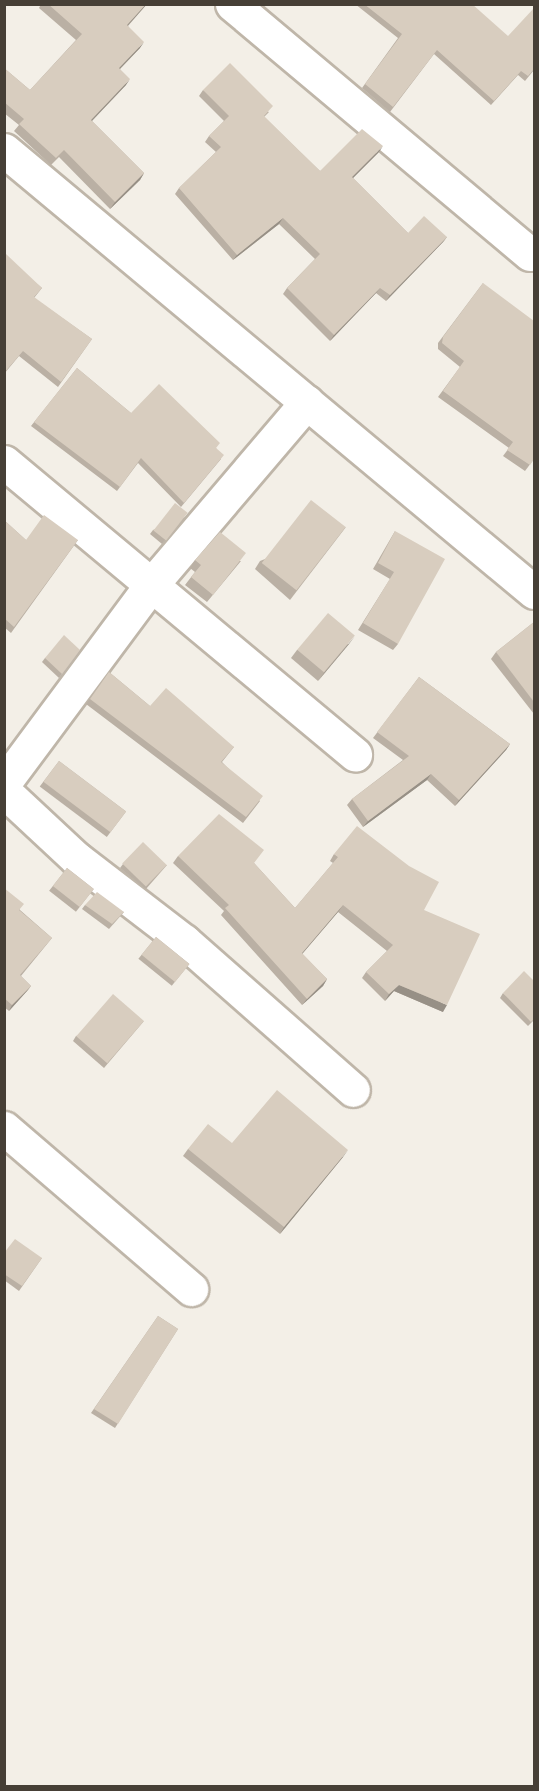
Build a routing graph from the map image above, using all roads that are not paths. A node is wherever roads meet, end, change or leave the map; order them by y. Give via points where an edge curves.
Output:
1 (232, 4) edge
2 (4, 150) edge
3 (530, 254) dead end
4 (307, 402) junction
5 (4, 462) edge
6 (152, 584) junction
7 (534, 592) edge
8 (355, 754) dead end
9 (4, 783) edge
10 (4, 791) edge
11 (353, 1090) dead end
12 (4, 1128) edge
13 (191, 1289) dead end

1 - 3 street
2 - 4 street
4 - 6 street
4 - 7 street
5 - 6 street
6 - 8 street
6 - 9 street
10 - 11 street via 77,859 184,941
12 - 13 street

